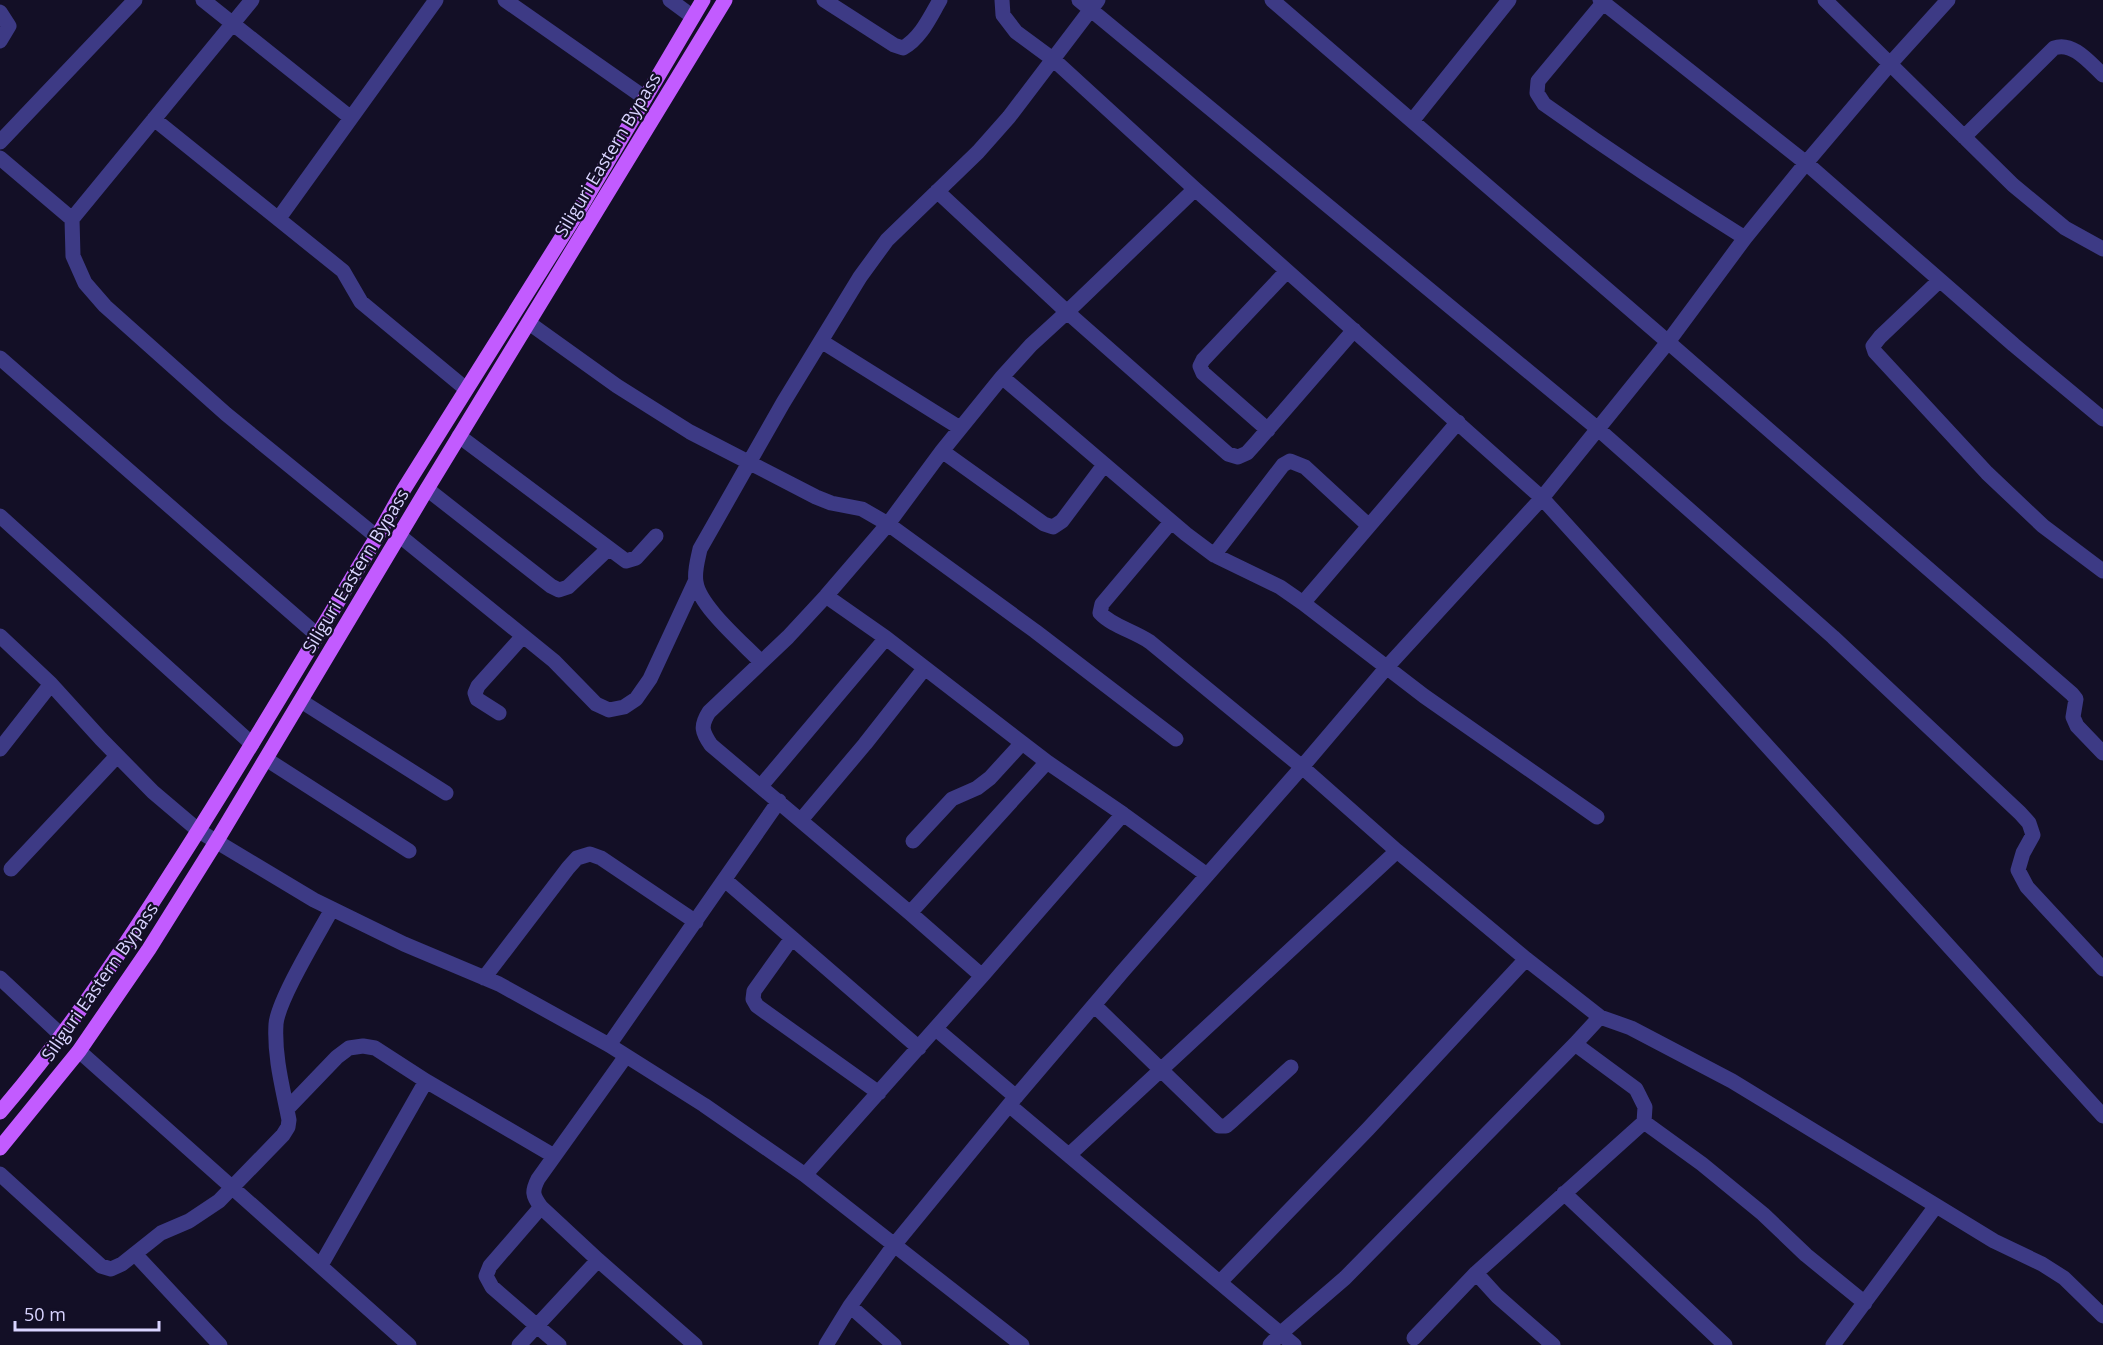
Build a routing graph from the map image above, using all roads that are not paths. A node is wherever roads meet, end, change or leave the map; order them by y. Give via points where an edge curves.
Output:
1 (135, 0) edge
2 (203, 0) edge
3 (252, 0) edge
4 (436, 0) edge
5 (505, 0) edge
6 (670, 0) edge
7 (703, 0) edge
8 (725, 0) edge
9 (824, 0) edge
10 (940, 0) edge
11 (1002, 0) edge
12 (1272, 0) edge
13 (1509, 0) edge
14 (1825, 0) edge
15 (1948, 0) edge
16 (1601, 1) edge
17 (1089, 3) edge
18 (0, 12) edge
19 (693, 17) junction
20 (233, 23) junction
21 (0, 41) edge
22 (1054, 60) junction
23 (1890, 64) junction
24 (2103, 75) edge
25 (645, 98) junction
26 (351, 118) junction
27 (154, 119) junction
28 (1412, 121) junction
29 (1964, 137) junction
30 (0, 141) edge
31 (0, 158) edge
32 (1806, 163) junction
33 (1195, 189) junction
34 (937, 191) junction
35 (279, 218) junction
36 (72, 219) junction
37 (1745, 238) junction
38 (2103, 249) edge
39 (1287, 271) junction
40 (1939, 281) junction
41 (1067, 312) junction
42 (529, 323) junction
43 (1354, 330) junction
44 (821, 341) junction
45 (1668, 342) junction
46 (0, 358) edge
47 (1002, 377) junction
48 (466, 389) junction
49 (2103, 419) edge
50 (1458, 422) junction
51 (960, 428) junction
52 (1598, 429) junction
53 (1268, 430) junction
54 (459, 436) junction
55 (942, 451) junction
56 (749, 463) junction
57 (1104, 465) junction
58 (427, 489) junction
59 (1542, 498) junction
60 (0, 516) edge
61 (1171, 522) junction
62 (888, 524) junction
63 (1369, 526) junction
64 (400, 536) junction
65 (656, 536) dead end
66 (377, 537) junction
67 (608, 549) junction
68 (1214, 555) junction
69 (2103, 571) edge
70 (696, 582) junction
71 (826, 596) junction
72 (1303, 603) junction
73 (317, 635) junction
74 (0, 636) edge
75 (523, 636) junction
76 (886, 638) junction
77 (761, 662) junction
78 (1388, 667) junction
79 (924, 669) junction
80 (51, 684) junction
81 (301, 701) junction
82 (499, 713) dead end
83 (1176, 739) dead end
84 (1022, 743) junction
85 (252, 744) junction
86 (0, 749) edge
87 (2103, 753) edge
88 (117, 756) junction
89 (266, 759) junction
90 (1047, 762) junction
91 (1302, 768) junction
92 (761, 786) junction
93 (446, 793) dead end
94 (779, 801) junction
95 (1123, 814) junction
96 (1597, 817) dead end
97 (801, 820) junction
98 (199, 831) junction
99 (913, 841) dead end
100 (216, 842) junction
101 (409, 851) dead end
102 (1397, 851) junction
103 (11, 869) dead end
104 (1207, 875) junction
105 (725, 880) junction
106 (332, 909) junction
107 (910, 913) junction
108 (696, 922) junction
109 (792, 938) junction
110 (1526, 959) junction
111 (2103, 969) edge
112 (982, 976) junction
113 (0, 978) edge
114 (484, 978) junction
115 (1094, 1005) junction
116 (1600, 1017) junction
117 (936, 1029) junction
118 (62, 1036) junction
119 (1575, 1044) junction
120 (609, 1045) junction
121 (919, 1047) junction
122 (79, 1051) junction
123 (626, 1056) junction
124 (1291, 1067) dead end
125 (1161, 1070) junction
126 (426, 1080) junction
127 (879, 1093) junction
128 (1012, 1101) junction
129 (287, 1109) junction
130 (0, 1112) edge
131 (2103, 1116) edge
132 (1644, 1122) junction
133 (0, 1148) edge
134 (1069, 1155) junction
135 (554, 1156) junction
136 (0, 1174) edge
137 (805, 1175) junction
138 (232, 1187) junction
139 (1564, 1193) junction
140 (1936, 1206) junction
141 (540, 1207) junction
142 (895, 1244) junction
143 (135, 1254) junction
144 (598, 1260) junction
145 (321, 1265) junction
146 (1476, 1273) junction
147 (1220, 1282) junction
148 (1865, 1303) junction
149 (850, 1306) junction
150 (2103, 1316) edge
151 (537, 1326) junction
152 (1414, 1338) dead end
153 (1275, 1339) edge
154 (220, 1345) edge
155 (409, 1345) edge
156 (519, 1345) edge
157 (559, 1345) edge
158 (694, 1345) edge
159 (826, 1345) edge
160 (894, 1345) edge
161 (1022, 1345) edge
162 (1294, 1345) edge
163 (1553, 1345) edge
164 (1725, 1345) edge
165 (1833, 1345) edge

1 - 30 street
2 - 20 street
3 - 20 street
4 - 26 street
5 - 25 street
6 - 19 street
7 - 19 main road, Siliguri Eastern Bypass
8 - 42 main road, Siliguri Eastern Bypass
9 - 10 street via 903,48 912,43
11 - 22 street via 1004,15 1016,32
12 - 28 street
13 - 28 street
14 - 23 street
15 - 23 street
16 - 32 street
16 - 37 street via 1538,81 1537,93 1544,104 1611,152
17 - 22 street
17 - 52 street
18 - 21 street via 9,26
19 - 25 main road, Siliguri Eastern Bypass
20 - 26 street
20 - 27 street
22 - 33 street
22 - 34 street via 978,152
23 - 29 street
23 - 32 street
24 - 29 street via 2070,48 2054,48
25 - 48 main road, Siliguri Eastern Bypass
26 - 35 street
27 - 35 street
27 - 36 street
28 - 45 street
29 - 38 street via 2065,228
31 - 36 street
32 - 37 street
32 - 40 street
33 - 39 street
33 - 41 street
34 - 41 street
34 - 44 street via 887,240
35 - 48 street via 343,271 361,302
36 - 66 street via 73,256 85,283 105,306 226,414
37 - 45 street
39 - 43 street
39 - 53 street via 1200,366 1203,373
40 - 49 street
40 - 69 street via 1880,337 1873,346 1875,352 2043,526
41 - 47 street
41 - 53 street via 1228,454 1238,457 1247,453
42 - 54 main road, Siliguri Eastern Bypass
42 - 56 street via 617,386
43 - 50 street
43 - 53 street
44 - 51 street
44 - 56 street
45 - 52 street
45 - 87 street via 2072,694 2076,699 2073,717
46 - 73 street
47 - 51 street
47 - 57 street
48 - 66 main road, Siliguri Eastern Bypass
50 - 59 street
50 - 63 street
51 - 55 street
52 - 59 street
52 - 111 street via 1833,637 2020,813 2033,835 2018,870 2022,879
54 - 58 main road, Siliguri Eastern Bypass
54 - 67 street
55 - 57 street via 1053,527 1062,521
55 - 62 street
56 - 62 street via 831,504 862,509
56 - 70 street via 700,549
57 - 61 street
58 - 64 main road, Siliguri Eastern Bypass
58 - 67 street via 559,590 568,587
59 - 78 street
59 - 131 street
60 - 85 street
61 - 68 street
61 - 91 street via 1102,604 1100,613 1150,642
62 - 71 street
62 - 83 street
63 - 68 street via 1305,467 1290,461
63 - 72 street
64 - 75 street
64 - 81 main road, Siliguri Eastern Bypass
65 - 67 street via 636,558 626,561
66 - 73 main road, Siliguri Eastern Bypass
68 - 72 street via 1280,587
70 - 75 street via 650,679 636,699 624,707 609,710 596,704
70 - 77 street via 705,604
71 - 76 street
71 - 77 street
72 - 78 street
73 - 85 main road, Siliguri Eastern Bypass
74 - 80 street
75 - 82 street via 475,693 477,699
76 - 79 street
76 - 92 street
77 - 92 street via 702,723 702,733 711,745
78 - 91 street
78 - 96 street
79 - 84 street
79 - 97 street
80 - 86 street
80 - 88 street
81 - 89 main road, Siliguri Eastern Bypass
81 - 93 street
84 - 90 street
84 - 99 street via 990,778 952,799
85 - 98 main road, Siliguri Eastern Bypass
88 - 98 street
88 - 103 street
89 - 100 main road, Siliguri Eastern Bypass
89 - 101 street
90 - 95 street
90 - 107 street
91 - 102 street
91 - 104 street
92 - 94 street
94 - 97 street
94 - 105 street
95 - 104 street
95 - 112 street
97 - 107 street
98 - 100 street
98 - 118 main road, Siliguri Eastern Bypass
100 - 106 street
100 - 122 main road, Siliguri Eastern Bypass
102 - 110 street
102 - 125 street
104 - 115 street
105 - 108 street
105 - 109 street
106 - 114 street
106 - 129 street via 276,1022 277,1058
107 - 112 street
108 - 114 street via 590,854 577,858 568,868
108 - 120 street
109 - 121 street
109 - 127 street via 754,991 753,999
110 - 116 street
110 - 147 street
112 - 117 street
113 - 118 street
114 - 120 street
115 - 125 street
115 - 128 street
116 - 119 street
116 - 140 street via 1631,1028 1732,1081
117 - 121 street
117 - 128 street
118 - 130 main road, Siliguri Eastern Bypass
119 - 132 street via 1636,1089 1645,1107
119 - 153 street via 1345,1278
120 - 123 street
121 - 127 street
122 - 133 main road, Siliguri Eastern Bypass
122 - 138 street
123 - 135 street
123 - 137 street
124 - 125 street via 1226,1126 1219,1126
125 - 134 street
126 - 129 street via 375,1048 349,1048
126 - 135 street
126 - 145 street
127 - 137 street
128 - 134 street
128 - 142 street
129 - 138 street via 288,1127 283,1135
132 - 139 street
132 - 148 street via 1702,1164
134 - 147 street
135 - 141 street via 533,1189
136 - 143 street via 101,1266 111,1269
137 - 142 street
138 - 143 street via 205,1212 161,1233
138 - 145 street
139 - 146 street
139 - 164 street
140 - 148 street
140 - 150 street via 2064,1278
141 - 144 street
141 - 151 street via 490,1266 486,1276 492,1287
142 - 149 street
142 - 161 street
143 - 154 street
144 - 151 street
144 - 158 street
145 - 155 street
146 - 152 street
146 - 163 street
147 - 153 street
148 - 165 street
149 - 159 street
149 - 160 street
151 - 156 street
151 - 157 street
153 - 162 street

